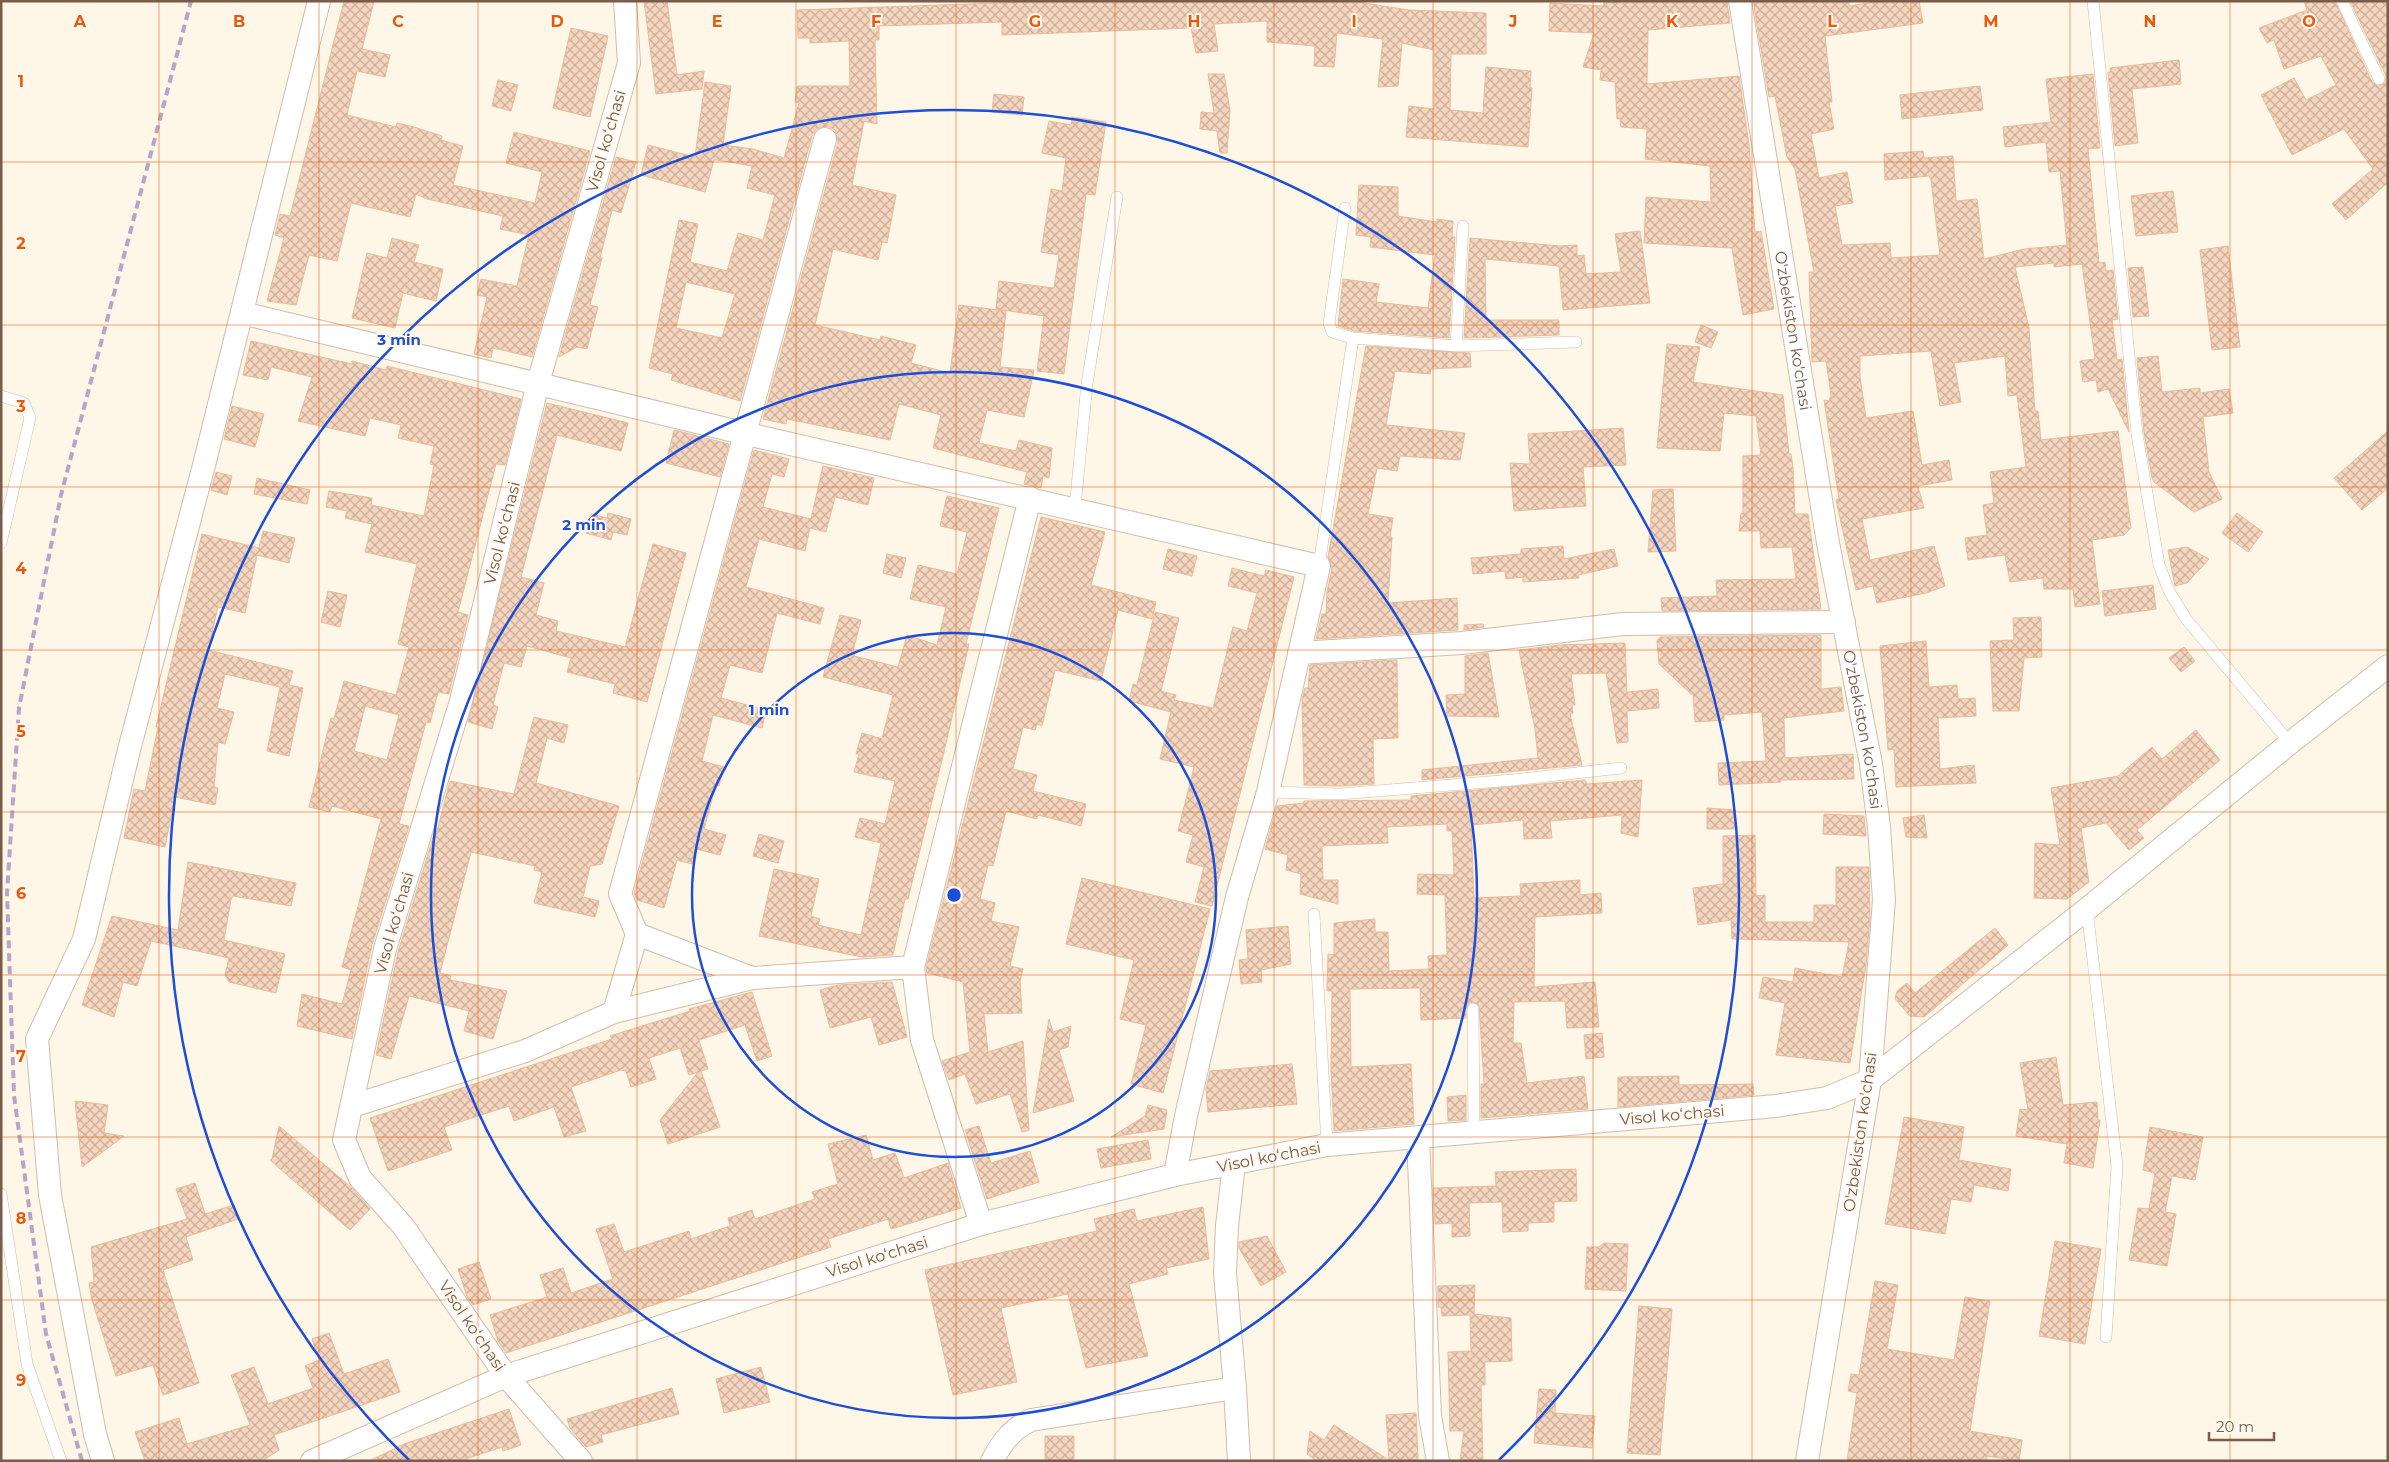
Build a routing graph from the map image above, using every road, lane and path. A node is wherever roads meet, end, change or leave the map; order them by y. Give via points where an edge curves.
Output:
1 (319, 1) edge
2 (625, 1) edge
3 (1740, 1) edge
4 (2093, 1) edge
5 (2342, 1) edge
6 (2379, 79) dead end
7 (825, 139) dead end
8 (1117, 197) dead end
9 (1345, 208) dead end
10 (1462, 226) dead end
11 (242, 313) junction
12 (1353, 338) junction
13 (1576, 342) dead end
14 (1456, 346) junction
15 (538, 383) junction
16 (1, 396) edge
17 (743, 434) junction
18 (1030, 498) junction
19 (1075, 508) junction
20 (1, 543) edge
21 (1319, 566) junction
22 (1844, 622) junction
23 (1299, 654) junction
24 (2388, 666) edge
25 (2290, 743) junction
26 (1621, 768) dead end
27 (1268, 792) junction
28 (2087, 909) junction
29 (1314, 914) dead end
30 (637, 934) junction
31 (913, 967) junction
32 (752, 978) junction
33 (1473, 1009) dead end
34 (614, 1012) junction
35 (1870, 1080) junction
36 (352, 1106) junction
37 (1474, 1132) junction
38 (1418, 1138) junction
39 (1327, 1145) junction
40 (1234, 1164) junction
41 (1175, 1175) junction
42 (1, 1194) edge
43 (981, 1224) junction
44 (2106, 1337) dead end
45 (506, 1376) junction
46 (1236, 1388) junction
47 (61, 1461) edge
48 (103, 1461) edge
49 (312, 1461) edge
50 (581, 1461) edge
51 (992, 1461) edge
52 (1238, 1461) edge
53 (1438, 1461) edge
54 (1807, 1461) edge

1 - 11 street
2 - 15 street, Visol koʻchasi via 629,63
3 - 22 street, O'zbekiston ko'chasi via 1828,543
4 - 25 lane via 2137,434 2159,565 2170,593 2187,620
5 - 6 lane
7 - 17 street
8 - 19 lane via 1087,384
9 - 12 lane via 1329,323 1332,332
10 - 14 lane
11 - 15 street
11 - 48 street via 129,750 84,939 37,1039 50,1195 95,1434
12 - 14 lane
12 - 21 lane
13 - 14 lane
15 - 17 street
15 - 36 street, Visol koʻchasi via 461,700 385,948
16 - 20 lane via 24,402 30,418
17 - 18 street
17 - 30 street via 620,894
18 - 19 street
18 - 31 street
19 - 21 street
21 - 23 street
22 - 23 street via 1622,624 1462,643
22 - 35 street, O'zbekiston ko'chasi via 1871,764 1884,900
23 - 27 street
24 - 25 street, Visol koʻchasi
25 - 28 street, Visol koʻchasi
26 - 27 lane via 1340,794
27 - 41 street via 1236,898
28 - 35 street, Visol koʻchasi
28 - 44 lane via 2117,1166
29 - 39 lane
30 - 32 street
30 - 34 street
31 - 32 street
31 - 43 street via 922,1040
32 - 34 street
33 - 37 lane
34 - 36 street via 526,1052
35 - 37 street, Visol koʻchasi via 1827,1098 1776,1106
35 - 54 street, O'zbekiston ko'chasi
36 - 45 street, Visol koʻchasi via 344,1140 360,1178 403,1226
37 - 38 street, Visol koʻchasi
38 - 39 street, Visol koʻchasi
38 - 53 street via 1430,1416
39 - 40 street, Visol koʻchasi
40 - 41 street, Visol koʻchasi
40 - 46 street via 1225,1273
41 - 43 street, Visol koʻchasi
42 - 47 lane via 27,1364
43 - 45 street, Visol koʻchasi
45 - 49 street
45 - 50 street
46 - 51 street via 1031,1420 1017,1426 1006,1437
46 - 52 street

